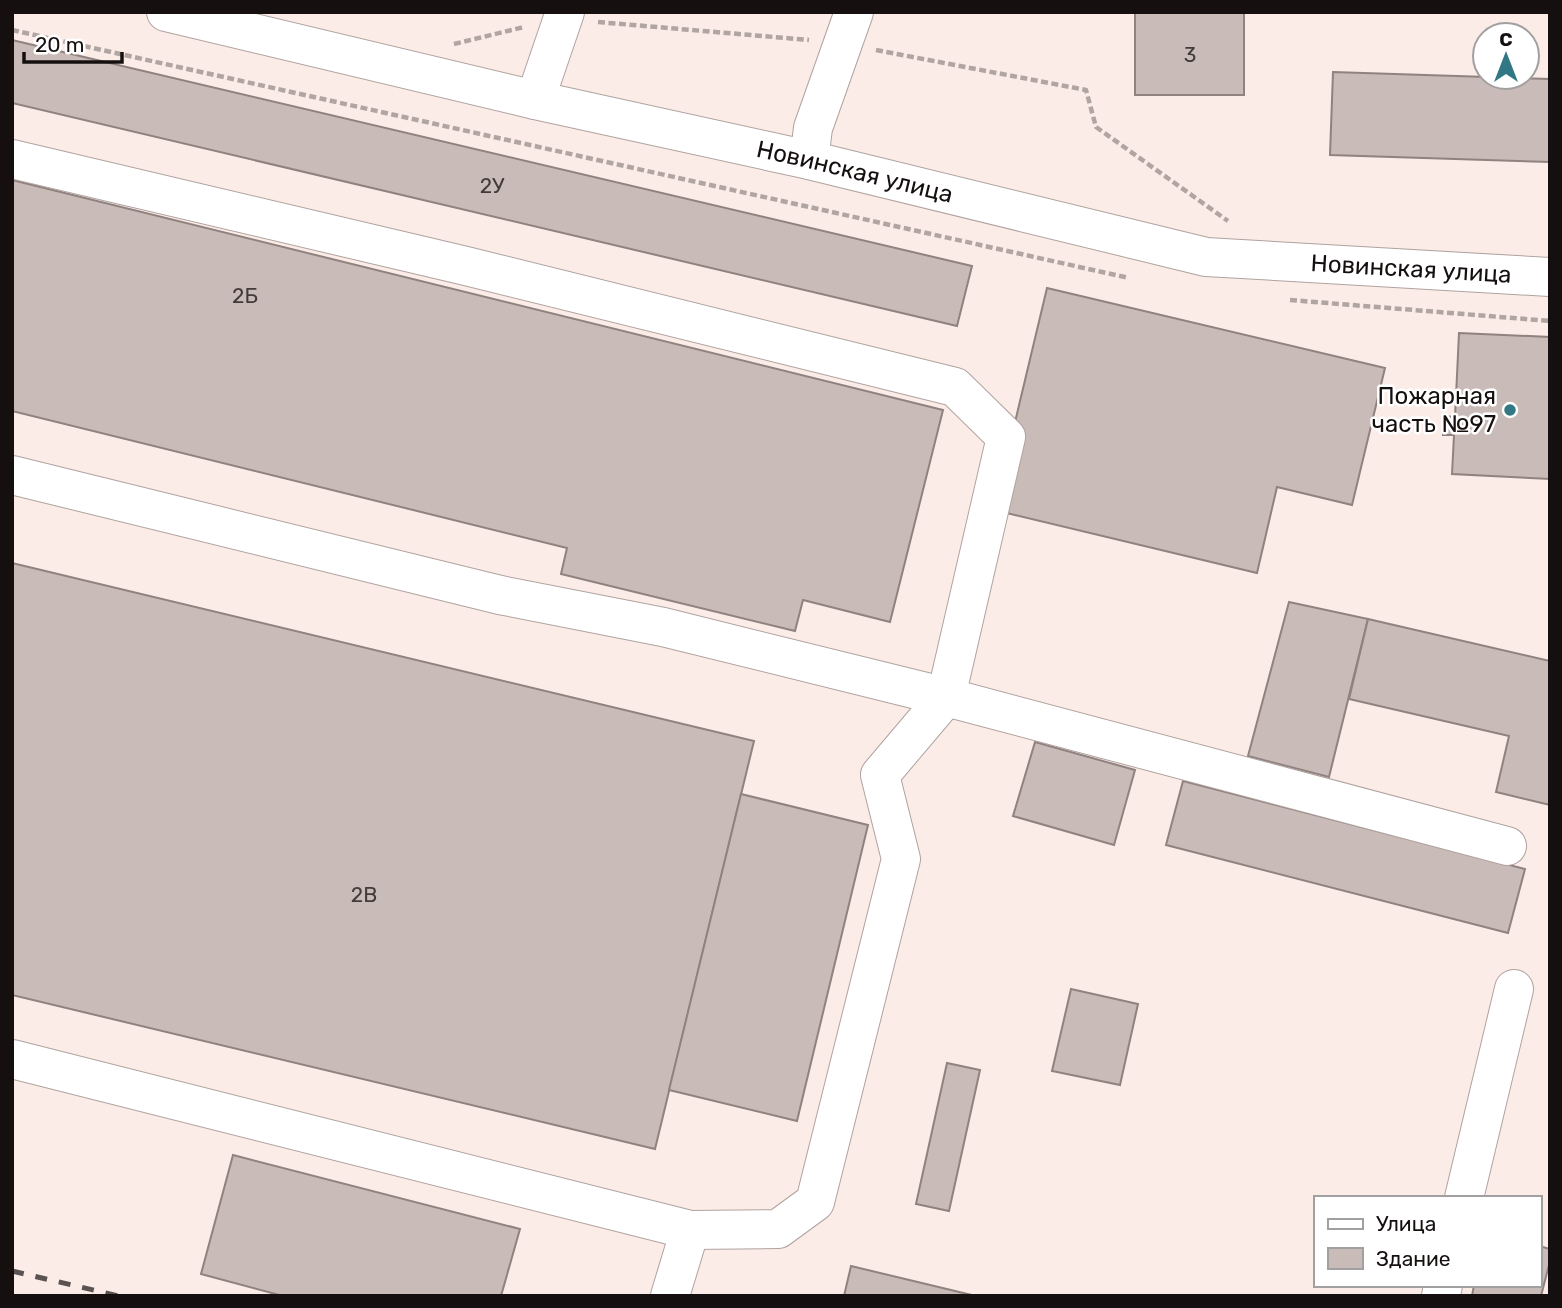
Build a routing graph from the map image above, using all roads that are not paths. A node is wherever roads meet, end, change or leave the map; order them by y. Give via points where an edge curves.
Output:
1 (166, 12) edge
2 (565, 12) edge
3 (854, 12) edge
4 (535, 100) junction
5 (12, 159) edge
6 (808, 160) junction
7 (1550, 277) edge
8 (12, 475) edge
9 (946, 697) junction
10 (1507, 846) dead end
11 (1514, 989) dead end
12 (12, 1059) edge
13 (1464, 1196) edge
14 (690, 1230) junction
15 (670, 1296) edge

1 - 4 main road, Новинская улица
2 - 4 main road
3 - 6 main road via 813,128
4 - 6 main road, Новинская улица
5 - 9 main road via 955,387 1006,437
6 - 7 main road, Новинская улица via 1206,257
8 - 9 main road via 500,595 663,627
9 - 10 main road
9 - 14 main road via 880,775 901,859 816,1202 778,1229
11 - 13 main road
12 - 14 main road
14 - 15 main road

